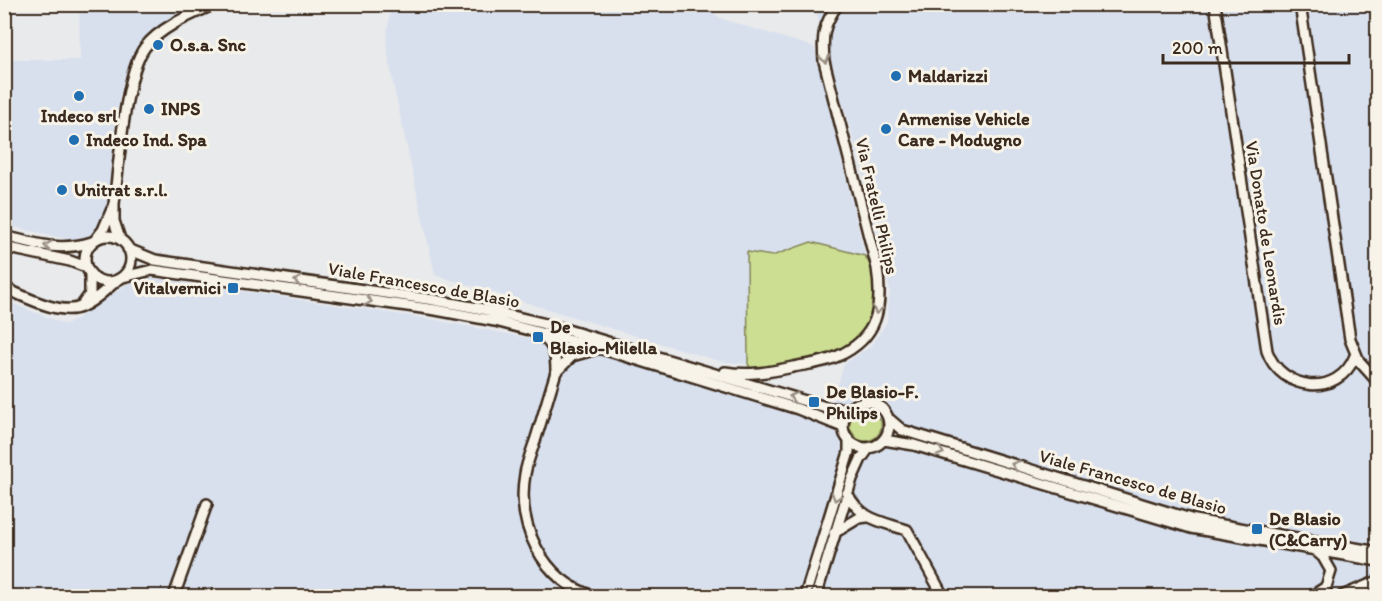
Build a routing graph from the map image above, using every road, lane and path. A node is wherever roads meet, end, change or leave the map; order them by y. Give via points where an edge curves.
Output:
1 (215, 4) edge
2 (838, 4) edge
3 (1215, 4) edge
4 (1300, 4) edge
5 (114, 204) junction
6 (4, 236) edge
7 (120, 240) junction
8 (94, 241) junction
9 (4, 247) edge
10 (128, 249) junction
11 (88, 271) junction
12 (120, 279) junction
13 (4, 288) edge
14 (80, 308) junction
15 (531, 329) junction
16 (599, 348) junction
17 (1357, 359) junction
18 (684, 365) junction
19 (556, 372) junction
20 (1377, 382) edge
21 (850, 409) junction
22 (888, 418) junction
23 (843, 427) junction
24 (884, 440) junction
25 (849, 441) junction
26 (869, 448) junction
27 (848, 493) junction
28 (207, 504) dead end
29 (867, 517) junction
30 (834, 533) junction
31 (1315, 550) junction
32 (1377, 552) edge
33 (1377, 561) edge
34 (1377, 581) edge
35 (174, 597) edge
36 (593, 597) edge
37 (806, 597) edge
38 (816, 597) edge
39 (943, 597) edge
40 (1312, 597) edge
41 (1342, 597) edge

1 - 5 street via 160,33 135,66
2 -> 18 street, Via Fratelli Philips via 825,25 824,61 877,268 878,314 870,330 849,350 822,361 742,374
3 - 17 street, Via Donato de Leonardis via 1271,362 1291,379 1320,385 1342,376
4 - 17 street via 1333,238
5 - 7 street
5 - 8 street
8 -> 6 street via 63,248
7 - 8 street via 112,237
7 - 10 street
8 - 11 street via 85,254
9 - 11 street via 70,261
10 - 12 street via 130,264
18 -> 10 street, Viale Francesco de Blasio via 483,309 155,260
11 - 12 street via 103,282
11 - 14 street via 90,294
12 - 14 street
12 -> 15 street, Viale Francesco de Blasio via 152,270 453,313
13 - 14 street via 67,311
15 - 16 street, Viale Francesco de Blasio
15 - 19 street via 553,347
16 - 19 street via 572,356
16 - 23 street, Viale Francesco de Blasio via 798,409
17 - 20 street
21 -> 18 street, Viale Francesco de Blasio via 829,408
19 - 36 street via 525,473 525,519 549,568
21 - 22 street via 868,402
21 - 23 street
22 - 24 street
32 -> 22 street, Viale Francesco de Blasio via 1194,520 902,430
23 - 25 street
24 - 26 street
24 -> 31 street, Viale Francesco de Blasio via 914,445 1191,528
25 - 26 street
25 -> 37 street
26 - 27 street
27 - 29 street
27 - 30 street
28 - 35 street
29 - 30 street
29 - 39 street via 907,530
30 - 38 street
31 - 33 street, Viale Francesco de Blasio
31 - 40 street via 1331,571 1326,587
34 - 41 street

